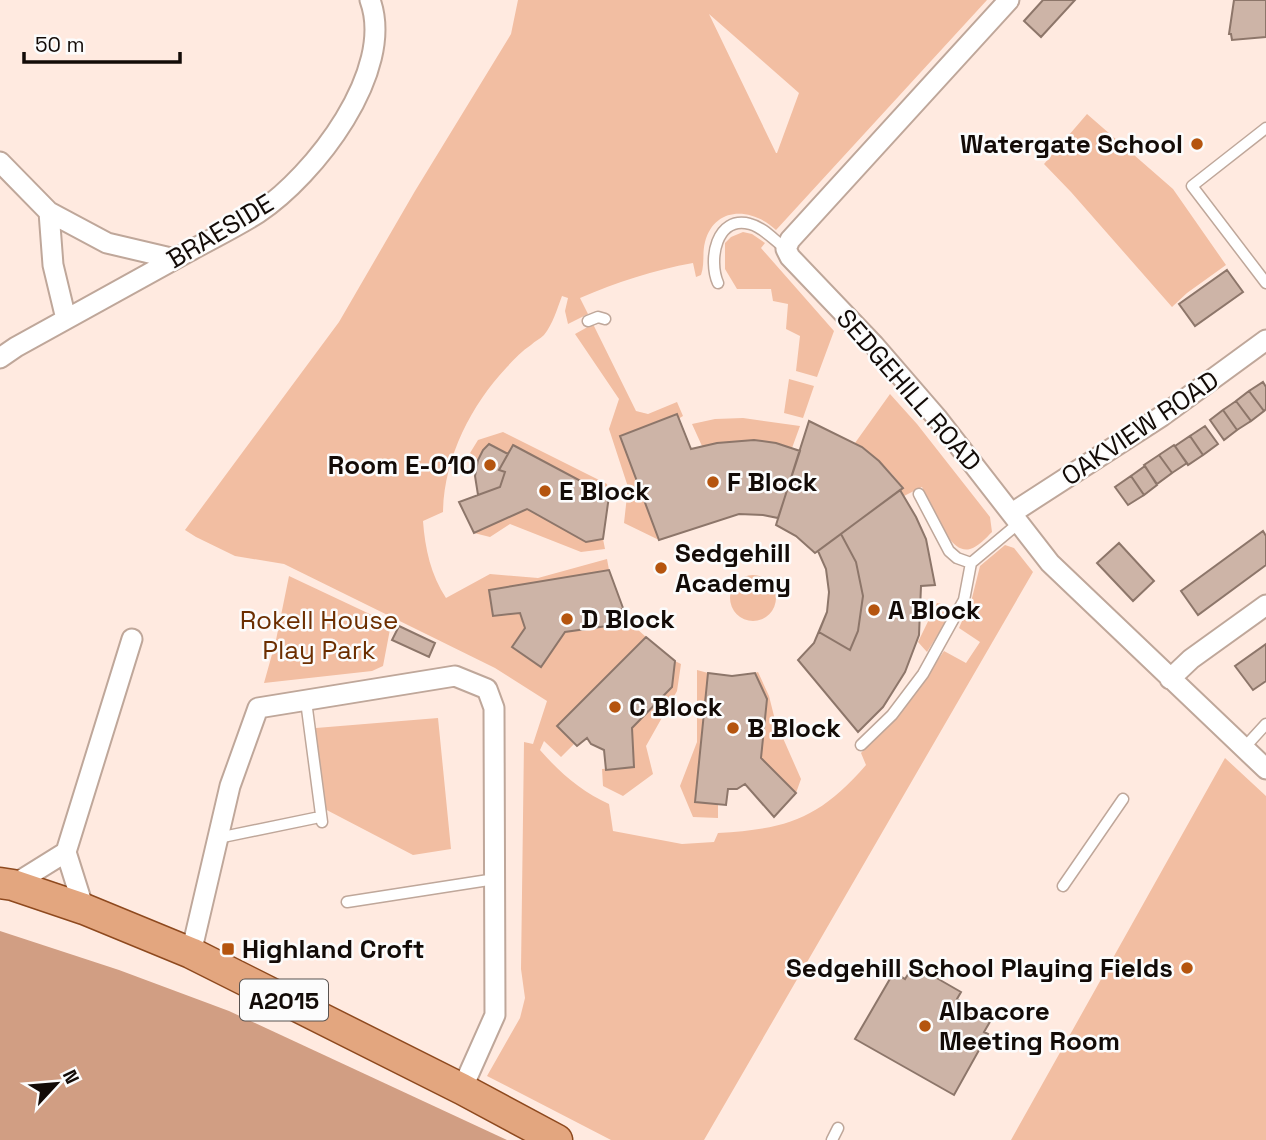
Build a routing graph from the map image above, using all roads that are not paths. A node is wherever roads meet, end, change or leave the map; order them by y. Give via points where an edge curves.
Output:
1 (370, 0) edge
2 (1009, 0) edge
3 (1266, 128) edge
4 (0, 162) edge
5 (49, 212) junction
6 (786, 249) junction
7 (176, 259) junction
8 (718, 283) dead end
9 (1266, 283) edge
10 (66, 319) junction
11 (605, 319) dead end
12 (588, 321) dead end
13 (1266, 340) edge
14 (0, 358) edge
15 (919, 494) dead end
16 (1016, 517) junction
17 (971, 563) junction
18 (1266, 605) edge
19 (132, 639) dead end
20 (1170, 679) junction
21 (306, 701) junction
22 (1266, 724) edge
23 (861, 745) dead end
24 (1244, 749) junction
25 (1266, 769) edge
26 (1123, 799) dead end
27 (217, 838) junction
28 (66, 852) junction
29 (495, 879) junction
30 (7, 884) edge
31 (1063, 886) dead end
32 (347, 902) dead end
33 (84, 909) junction
34 (191, 953) junction
35 (462, 1089) junction
36 (838, 1128) dead end
37 (557, 1140) edge
38 (832, 1140) edge

1 - 7 street, BRAESIDE via 375,13 374,40 367,79 328,143 299,178 259,212
2 - 6 street
3 - 9 lane via 1192,186
4 - 5 street
5 - 7 street via 107,243
5 - 10 street via 52,265
6 - 8 lane via 749,223 736,224 715,242
6 - 16 street, SEDGEHILL ROAD via 938,419
7 - 10 street, BRAESIDE
10 - 14 street, BRAESIDE
11 - 12 lane
13 - 16 street, OAKVIEW ROAD
15 - 17 lane via 949,551
16 - 17 lane
16 - 20 street, SEDGEHILL ROAD via 1050,563
17 - 23 lane via 964,600 923,674 892,715
18 - 20 street
19 - 28 street
20 - 24 street, SEDGEHILL ROAD
21 - 27 street via 258,708
21 - 27 lane via 318,820
21 - 29 street via 455,676 487,689 495,708
22 - 24 lane
24 - 25 street, SEDGEHILL ROAD
26 - 31 lane
27 - 34 street
28 - 30 street
28 - 33 street
29 - 32 lane
29 - 35 street via 495,1015
30 - 33 main road, A2015
33 - 34 main road, A2015
34 - 35 main road, A2015
35 - 37 main road, A2015
36 - 38 lane

